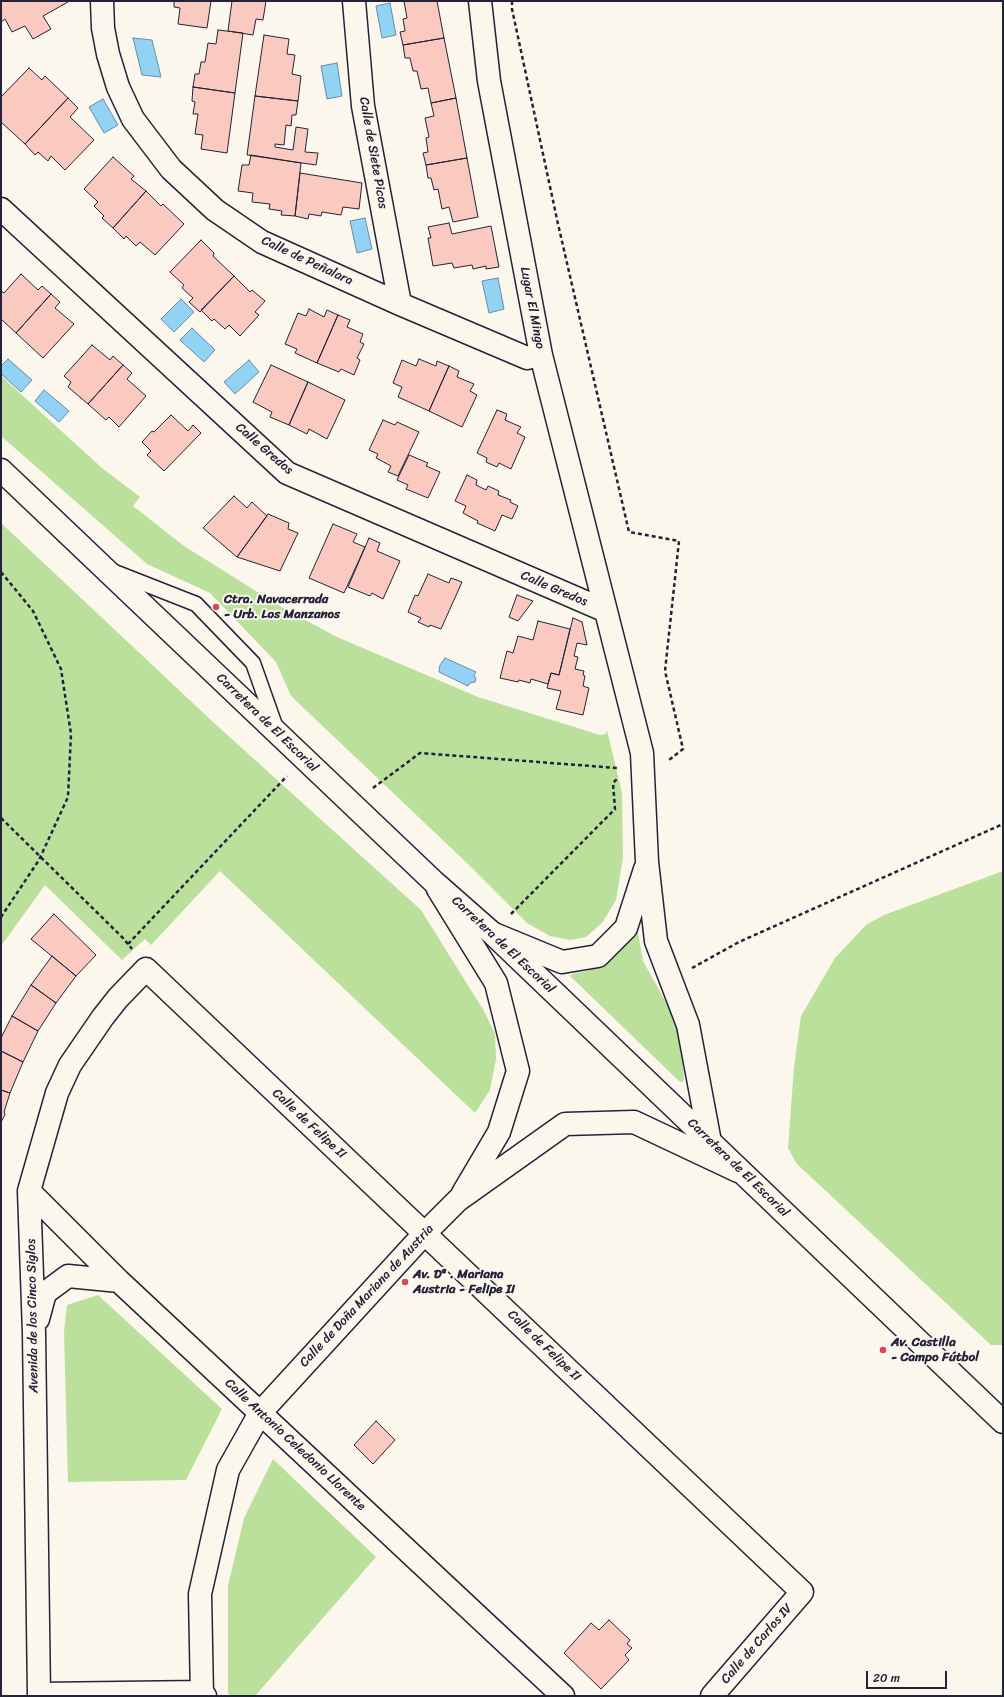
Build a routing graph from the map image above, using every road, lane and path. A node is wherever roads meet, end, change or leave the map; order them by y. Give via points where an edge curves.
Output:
1 (102, 1) edge
2 (354, 1) edge
3 (480, 1) edge
4 (1, 209) edge
5 (400, 304) junction
6 (541, 355) junction
7 (1, 470) edge
8 (103, 567) junction
9 (1, 572) edge
10 (606, 611) junction
11 (277, 732) junction
12 (619, 768) dead end
13 (292, 772) dead end
14 (367, 783) dead end
15 (1, 818) edge
16 (1003, 824) edge
17 (40, 857) junction
18 (647, 862) junction
19 (434, 882) junction
20 (1, 917) edge
21 (492, 933) junction
22 (128, 944) junction
23 (146, 969) junction
24 (671, 980) junction
25 (710, 1142) junction
26 (743, 1173) junction
27 (29, 1191) junction
28 (458, 1200) junction
29 (425, 1232) junction
30 (119, 1281) junction
31 (34, 1333) junction
32 (260, 1413) junction
33 (1003, 1422) edge
34 (802, 1592) joint
35 (39, 1695) edge
36 (203, 1695) edge
37 (563, 1696) edge
38 (712, 1696) edge

1 - 5 street, Calle de Peñalara via 106,48 118,87 133,119 171,169 215,210 262,242
2 - 5 street, Calle de Siete Picos via 363,106
3 - 6 street, Lugar El Mingo via 489,81
4 - 10 street, Calle Gredos via 287,473
5 - 6 street, Calle de Peñalara via 527,358
6 - 10 street, Lugar El Mingo
7 - 8 street, Carretera de El Escorial
8 - 11 street, Carretera de El Escorial
8 - 11 lane via 196,604 253,663
9 - 17 path via 33,611 61,669 71,734 68,797
10 - 18 street, Lugar El Mingo via 642,753
11 - 19 street, Carretera de El Escorial
12 - 14 path via 420,753 373,788
13 - 22 path
15 - 17 path
16 - 24 path via 739,942
17 - 20 path
17 - 22 path
18 - 21 street via 626,928 598,956 562,962
18 - 24 street, Lugar El Mingo via 656,941
19 - 21 street, Carretera de El Escorial
19 - 28 street via 496,983 518,1071 498,1132
21 - 25 street, Carretera de El Escorial
22 - 23 path
23 - 27 street, Avenida de los Cinco Siglos via 118,998 70,1065 57,1093
23 - 29 street, Calle de Felipe II
24 - 25 street, Lugar El Mingo via 688,1025
25 - 26 street, Carretera de El Escorial
26 - 28 street, Calle de Doña Mariana de Austria via 634,1122 565,1124
26 - 33 street, Carretera de El Escorial
27 - 30 street, Calle Antonio Celedonio Llorente
27 - 31 street, Avenida de los Cinco Siglos
28 - 29 street, Calle de Doña Mariana de Austria
29 - 32 street, Calle de Doña Mariana de Austria
29 - 34 street, Calle de Felipe II
30 - 31 street via 68,1276 46,1293
30 - 32 street, Calle Antonio Celedonio Llorente
31 - 35 street, Avenida de los Cinco Siglos
32 - 36 street, Calle de Doña Mariana de Austria via 228,1470 200,1594
32 - 37 street, Calle Antonio Celedonio Llorente
34 - 38 street, Calle de Carlos IV
35 - 36 street

